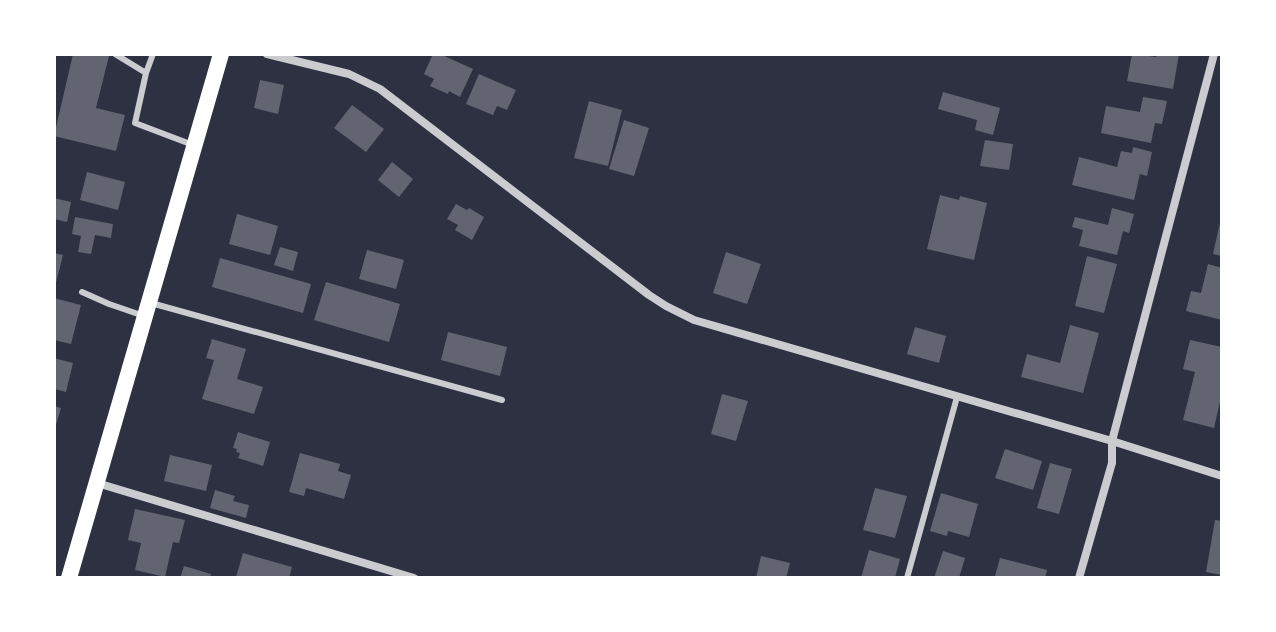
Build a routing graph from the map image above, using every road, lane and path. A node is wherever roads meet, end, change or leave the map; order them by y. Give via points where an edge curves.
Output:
1 (115, 54) edge
2 (153, 54) edge
3 (221, 54) edge
4 (267, 54) edge
5 (1214, 54) edge
6 (146, 73) junction
7 (193, 146) junction
8 (82, 292) dead end
9 (146, 309) junction
10 (957, 397) junction
11 (502, 400) dead end
12 (1112, 441) junction
13 (1222, 476) edge
14 (96, 483) junction
15 (69, 578) edge
16 (414, 578) edge
17 (907, 578) edge
18 (1079, 578) edge

1 - 6 lane
2 - 6 lane
3 - 7 main road
4 - 10 street via 349,74 380,89 677,312
5 - 12 street
6 - 7 lane via 135,123
7 - 9 main road
8 - 9 lane via 109,304
9 - 11 lane
9 - 14 main road
10 - 12 street
10 - 17 lane
12 - 13 street
12 - 18 street via 1112,463
14 - 15 main road
14 - 16 street

